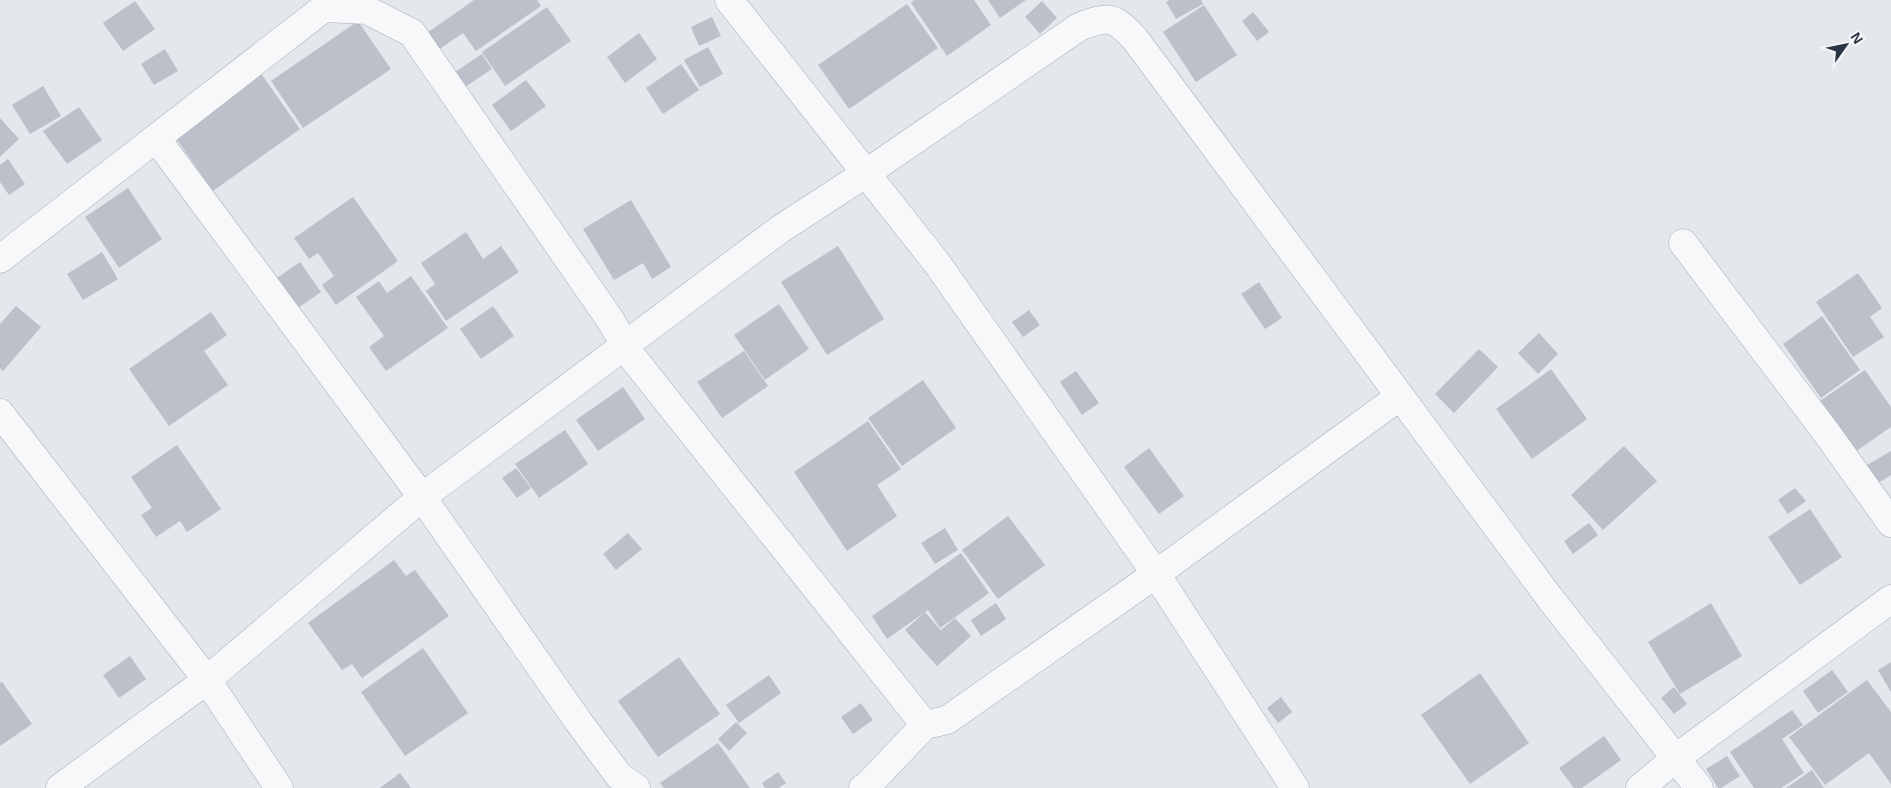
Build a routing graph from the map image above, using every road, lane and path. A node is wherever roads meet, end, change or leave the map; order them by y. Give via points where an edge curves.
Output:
1 (729, 0) edge
2 (1095, 9) edge
3 (156, 138) junction
4 (865, 174) junction
5 (1683, 243) dead end
6 (0, 259) edge
7 (624, 346) junction
8 (1399, 396) junction
9 (0, 413) edge
10 (422, 497) junction
11 (1891, 523) edge
12 (1156, 574) junction
13 (1891, 599) edge
14 (207, 680) junction
15 (924, 724) junction
16 (1676, 758) junction
17 (868, 787) edge
18 (60, 788) edge
19 (279, 788) edge
20 (636, 788) edge
21 (1295, 788) edge
22 (1640, 788) edge
23 (1699, 788) edge

1 - 4 street
2 - 4 street via 1079,28
2 - 8 street via 1120,23 1135,39
3 - 6 street
3 - 7 street via 324,8 367,10 412,33 609,318
3 - 10 street
4 - 7 street via 779,230
4 - 12 street via 936,262
5 - 11 street
7 - 10 street
7 - 15 street
8 - 12 street
8 - 16 street via 1549,597
9 - 14 street
10 - 14 street
10 - 20 street via 578,721 619,776
12 - 15 street via 947,720
12 - 21 street
13 - 16 street
14 - 18 street
14 - 19 street
15 - 17 street
16 - 22 street
16 - 23 street

